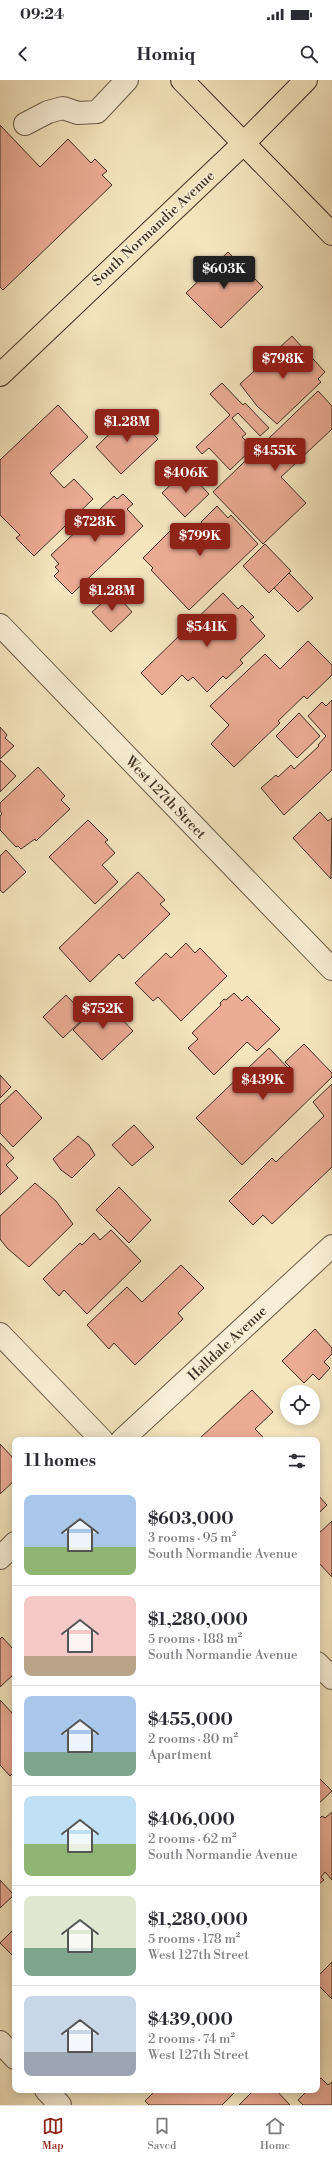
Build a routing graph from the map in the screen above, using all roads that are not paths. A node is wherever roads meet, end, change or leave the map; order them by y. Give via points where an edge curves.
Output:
1 (127, 80) edge
2 (182, 80) edge
3 (306, 80) edge
4 (25, 124) dead end
5 (243, 144) junction
6 (332, 234) edge
7 (0, 375) edge
8 (0, 625) edge
9 (332, 969) edge
10 (332, 1246) edge
11 (0, 1334) edge
12 (99, 1437) edge
13 (125, 1437) edge
14 (12, 1546) edge
15 (0, 1558) edge
16 (320, 1666) edge
17 (332, 1678) edge
18 (0, 2042) edge
19 (12, 2055) edge
20 (49, 2093) edge
21 (60, 2105) edge

1 - 4 street via 97,112 78,113 63,108 48,112
2 - 5 main road
3 - 5 main road, South Normandie Avenue
5 - 6 main road
5 - 7 main road, South Normandie Avenue
8 - 9 street, West 127th Street
10 - 13 street, Halldale Avenue
11 - 12 street
14 - 15 street
16 - 17 street
18 - 19 street
20 - 21 street

